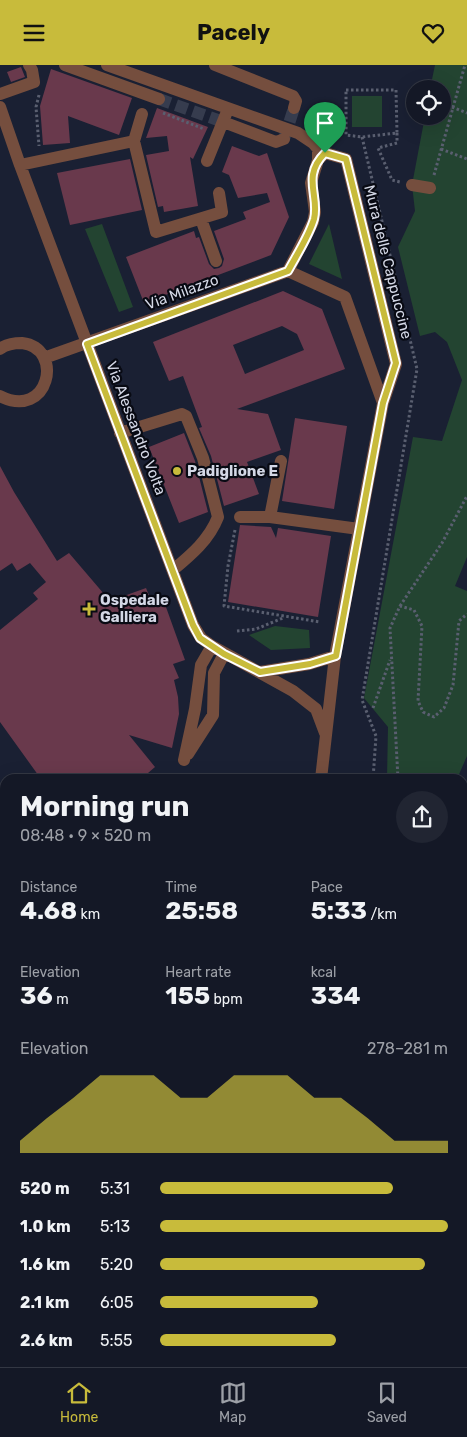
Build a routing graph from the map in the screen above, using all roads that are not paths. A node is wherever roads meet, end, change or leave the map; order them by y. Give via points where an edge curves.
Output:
1 (29, 65) edge
2 (65, 65) edge
3 (107, 65) edge
4 (215, 65) edge
5 (0, 94) edge
6 (158, 105) tunnel mouth
7 (0, 107) edge
8 (294, 108) dead end
9 (228, 109) junction
10 (142, 114) dead end
11 (226, 123) tunnel mouth
12 (284, 139) dead end
13 (134, 141) junction
14 (318, 160) junction
15 (208, 161) dead end
16 (20, 165) junction
17 (412, 185) road end
18 (430, 189) road end
19 (219, 193) dead end
20 (201, 219) junction
21 (216, 261) dead end
22 (288, 271) junction
23 (87, 344) junction
24 (0, 349) edge
25 (44, 358) junction
26 (0, 396) edge
27 (383, 403) junction
28 (120, 433) junction
29 (281, 461) dead end
30 (240, 517) road end
31 (270, 517) junction
32 (359, 529) junction
33 (173, 570) junction
34 (212, 646) junction
35 (224, 654) junction
36 (336, 656) junction
37 (260, 672) junction
38 (293, 691) joint
39 (325, 733) junction
40 (321, 774) edge

1 - 5 street via 34,82
2 - 6 street
3 - 9 street
4 - 8 street via 293,96 296,101
7 - 16 street, Via Alessandro Volta
9 - 14 street via 298,133 318,149
9 - 15 street
10 - 13 street
11 - 12 street via 276,142
13 - 16 street
13 - 20 street via 156,232
14 - 22 street via 311,183 313,221
14 - 27 street, Mura delle Cappuccine via 325,153 346,159 396,363
16 - 23 street, Via Alessandro Volta
17 - 18 street
19 - 20 street via 222,212
20 - 21 street
22 - 23 street, Via Milazzo
22 - 27 street via 345,297
23 - 25 street, Via Milazzo
23 - 28 street, Via Alessandro Volta
24 - 25 street via 15,343 27,344
25 - 26 street via 48,369 47,381 41,391 21,402
27 - 32 street, Mura delle Cappuccine
28 - 33 street, Via Alessandro Volta
28 - 33 street via 182,414 186,416 203,458 218,517 195,551
29 - 31 street
30 - 31 street
31 - 32 street
32 - 36 street, Mura delle Cappuccine
33 - 34 street, Via Alessandro Volta via 193,625 200,638
34 - 35 street, Via Alessandro Volta
34 - 35 street via 201,665 184,760 213,715 214,673
35 - 37 street, Via Alessandro Volta
36 - 37 street
36 - 39 street, Mura delle Cappuccine
37 - 38 street, Via Alessandro Volta
38 - 39 street, Mura delle Cappuccine via 316,709
39 - 40 street, Mura delle Cappuccine

